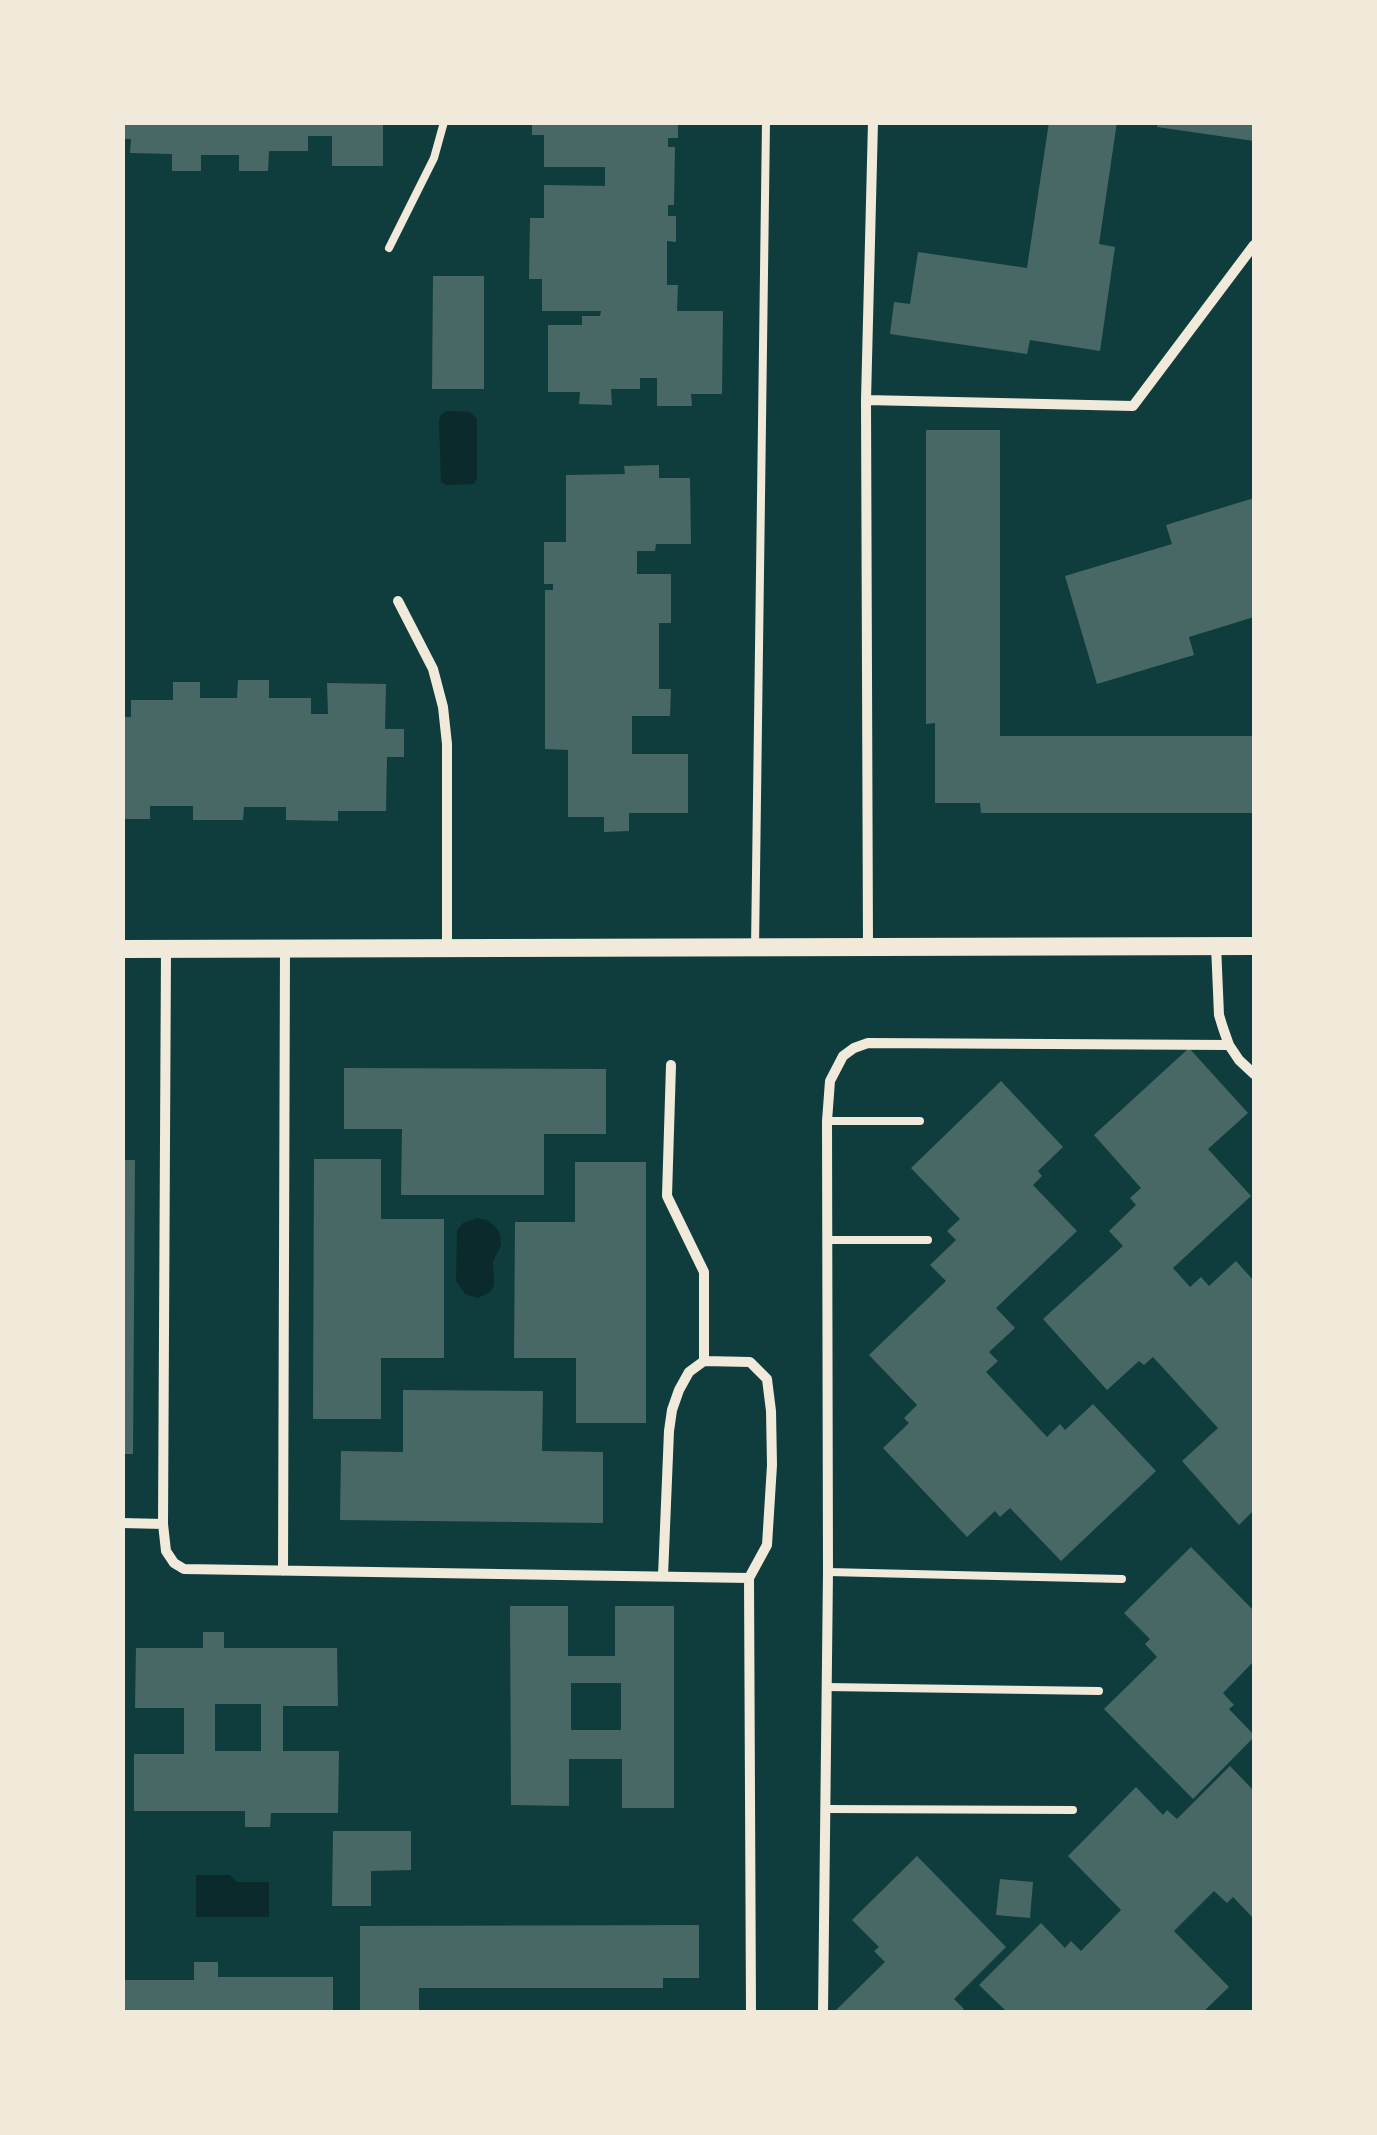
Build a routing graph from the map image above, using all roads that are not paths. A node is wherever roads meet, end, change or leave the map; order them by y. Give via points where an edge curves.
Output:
1 (444, 122) edge
2 (766, 122) edge
3 (874, 122) edge
4 (1254, 245) edge
5 (389, 248) dead end
6 (866, 400) junction
7 (398, 601) dead end
8 (1216, 946) junction
9 (1254, 946) edge
10 (868, 947) junction
11 (447, 948) junction
12 (755, 948) junction
13 (122, 949) edge
14 (166, 949) junction
15 (284, 949) junction
16 (1229, 1045) junction
17 (671, 1064) dead end
18 (1254, 1074) edge
19 (827, 1121) junction
20 (920, 1121) dead end
21 (827, 1240) junction
22 (928, 1240) dead end
23 (704, 1361) junction
24 (122, 1524) edge
25 (163, 1524) junction
26 (283, 1571) junction
27 (828, 1572) junction
28 (663, 1576) junction
29 (749, 1578) junction
30 (1122, 1579) dead end
31 (826, 1687) junction
32 (1099, 1692) dead end
33 (826, 1810) junction
34 (1072, 1810) dead end
35 (751, 2012) edge
36 (823, 2012) edge

1 - 5 lane via 434,158
2 - 12 lane
3 - 6 street
4 - 6 street via 1133,406
6 - 10 street
7 - 11 street via 444,707
8 - 9 street
8 - 10 street
8 - 16 street via 1219,1015
10 - 12 street
11 - 12 street
11 - 15 street
13 - 14 street
14 - 15 street
14 - 25 street
15 - 26 street
16 - 18 street
16 - 19 street via 868,1043 836,1067
17 - 23 street via 666,1196 704,1272
19 - 20 lane
19 - 21 street
21 - 22 lane
21 - 27 street
23 - 28 street via 690,1372 672,1410
23 - 29 street via 750,1362 767,1378 767,1545
24 - 25 street
25 - 26 street via 166,1551 184,1569
26 - 28 street
27 - 30 lane
27 - 31 street
28 - 29 street
29 - 35 street
31 - 32 lane
31 - 33 street
33 - 34 lane
33 - 36 street

